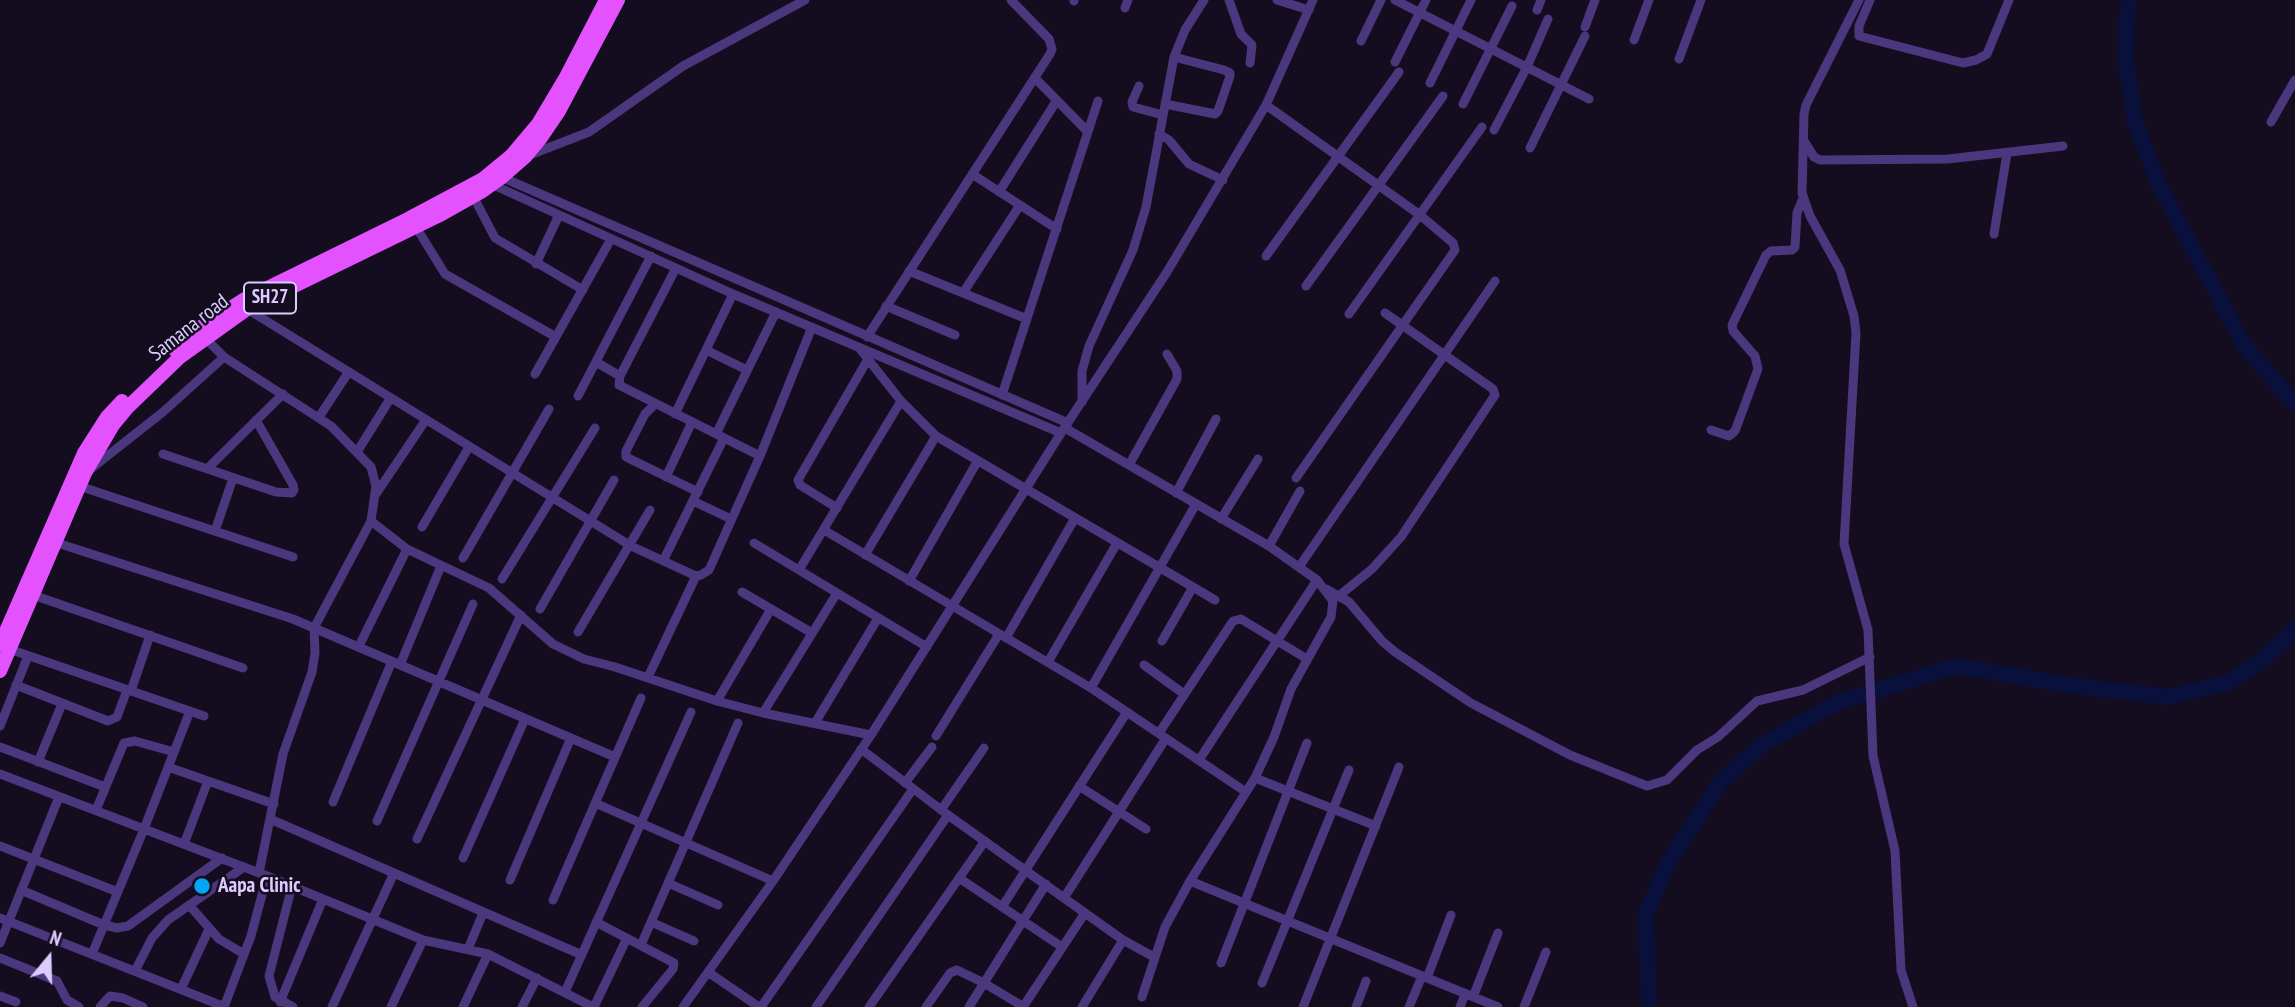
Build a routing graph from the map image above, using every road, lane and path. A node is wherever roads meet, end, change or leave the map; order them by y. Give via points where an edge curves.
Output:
1 (606, 0) edge
2 (618, 0) edge
3 (805, 0) edge
4 (1011, 0) edge
5 (1028, 0) edge
6 (1204, 0) edge
7 (1229, 0) edge
8 (1277, 0) edge
9 (1313, 0) edge
10 (1381, 0) edge
11 (1395, 0) edge
12 (1426, 0) edge
13 (1471, 0) edge
14 (1595, 0) edge
15 (1649, 0) edge
16 (1702, 0) edge
17 (1859, 0) edge
18 (1870, 0) edge
19 (2008, 0) edge
20 (1512, 6) dead end
21 (1309, 10) junction
22 (1023, 12) junction
23 (1420, 13) junction
24 (1548, 19) dead end
25 (1456, 31) junction
26 (1634, 40) dead end
27 (1361, 41) dead end
28 (1491, 49) junction
29 (1174, 57) junction
30 (1679, 59) dead end
31 (1250, 63) dead end
32 (1527, 67) junction
33 (1035, 78) junction
34 (2295, 80) edge
35 (1430, 83) dead end
36 (1562, 85) junction
37 (1139, 86) dead end
38 (1443, 96) dead end
39 (1589, 99) dead end
40 (1057, 100) junction
41 (1098, 101) dead end
42 (1165, 104) junction
43 (1464, 104) dead end
44 (1266, 105) junction
45 (1163, 115) junction
46 (2271, 122) dead end
47 (1482, 127) dead end
48 (1494, 130) dead end
49 (1088, 132) junction
50 (1159, 134) junction
51 (1803, 139) junction
52 (2063, 146) dead end
53 (1530, 148) dead end
54 (2007, 153) junction
55 (525, 157) junction
56 (1338, 157) junction
57 (972, 174) junction
58 (492, 178) junction
59 (1223, 180) junction
60 (1379, 186) junction
61 (471, 192) junction
62 (999, 192) junction
63 (1803, 198) junction
64 (1020, 205) junction
65 (559, 215) junction
66 (1420, 215) junction
67 (416, 227) junction
68 (1057, 229) junction
69 (1994, 234) dead end
70 (611, 239) junction
71 (650, 256) junction
72 (1266, 256) dead end
73 (536, 264) junction
74 (676, 268) junction
75 (909, 271) junction
76 (1495, 281) dead end
77 (1306, 286) dead end
78 (583, 290) junction
79 (963, 293) junction
80 (733, 294) junction
81 (886, 306) junction
82 (247, 309) junction
83 (776, 312) junction
84 (1385, 313) dead end
85 (1349, 314) dead end
86 (1027, 319) junction
87 (1404, 326) junction
88 (812, 327) junction
89 (202, 333) junction
90 (955, 335) dead end
91 (556, 337) junction
92 (867, 337) junction
93 (859, 346) junction
94 (706, 350) junction
95 (1167, 354) dead end
96 (1443, 354) junction
97 (224, 356) junction
98 (868, 359) junction
99 (596, 362) junction
100 (747, 370) junction
101 (348, 373) junction
102 (535, 374) dead end
103 (620, 376) junction
104 (283, 394) junction
105 (1002, 395) junction
106 (578, 396) dead end
107 (390, 399) junction
108 (901, 401) junction
109 (1082, 402) junction
110 (656, 404) junction
111 (550, 409) dead end
112 (675, 414) junction
113 (319, 417) junction
114 (1216, 419) dead end
115 (256, 420) junction
116 (425, 421) junction
117 (692, 422) junction
118 (595, 428) dead end
119 (1064, 428) junction
120 (1711, 430) dead end
121 (720, 436) junction
122 (936, 436) junction
123 (470, 447) junction
124 (357, 452) junction
125 (163, 454) dead end
126 (760, 456) junction
127 (1258, 459) dead end
128 (977, 462) junction
129 (1129, 465) junction
130 (207, 469) junction
131 (512, 473) junction
132 (666, 477) junction
133 (233, 478) junction
134 (1296, 478) dead end
135 (82, 480) junction
136 (614, 480) dead end
137 (1026, 489) junction
138 (1300, 491) dead end
139 (1176, 493) junction
140 (375, 495) junction
141 (552, 497) junction
142 (695, 497) junction
143 (1196, 504) junction
144 (837, 508) junction
145 (650, 510) dead end
146 (1075, 518) junction
147 (731, 519) junction
148 (1221, 519) junction
149 (371, 521) junction
150 (590, 521) junction
151 (422, 527) dead end
152 (824, 530) junction
153 (215, 531) junction
154 (51, 541) junction
155 (754, 543) dead end
156 (1117, 543) junction
157 (631, 546) junction
158 (1269, 547) junction
159 (407, 549) junction
160 (865, 555) junction
161 (293, 557) dead end
162 (463, 558) dead end
163 (663, 561) junction
164 (441, 566) junction
165 (1299, 567) junction
166 (1161, 568) junction
167 (799, 570) junction
168 (696, 576) junction
169 (502, 579) dead end
170 (1317, 580) junction
171 (909, 581) junction
172 (1193, 587) junction
173 (1324, 588) junction
174 (742, 592) dead end
175 (837, 593) junction
176 (33, 595) junction
177 (1340, 595) junction
178 (1215, 600) dead end
179 (473, 604) dead end
180 (951, 606) junction
181 (540, 609) dead end
182 (771, 609) junction
183 (521, 615) junction
184 (878, 618) junction
185 (314, 628) junction
186 (578, 632) dead end
187 (812, 633) junction
188 (150, 635) junction
189 (1002, 636) junction
190 (1162, 641) dead end
191 (1278, 642) junction
192 (359, 646) junction
193 (4, 647) edge
194 (927, 647) junction
195 (28, 656) junction
196 (1307, 659) junction
197 (1870, 661) junction
198 (1048, 662) junction
199 (396, 663) junction
200 (1144, 665) dead end
201 (243, 668) dead end
202 (0, 671) edge
203 (648, 677) junction
204 (439, 681) junction
205 (16, 685) junction
206 (1091, 688) junction
207 (129, 691) junction
208 (1184, 694) junction
209 (641, 698) dead end
210 (480, 700) junction
211 (717, 701) junction
212 (62, 704) junction
213 (190, 711) junction
214 (691, 712) dead end
215 (1127, 712) junction
216 (763, 713) junction
217 (204, 716) dead end
218 (525, 719) junction
219 (738, 723) dead end
220 (816, 723) junction
221 (0, 726) edge
222 (871, 734) junction
223 (936, 736) dead end
224 (1162, 736) junction
225 (571, 738) junction
226 (1307, 743) dead end
227 (0, 747) edge
228 (932, 747) dead end
229 (984, 748) dead end
230 (861, 749) junction
231 (174, 752) junction
232 (615, 757) junction
233 (1199, 760) junction
234 (38, 762) junction
235 (168, 767) junction
236 (1399, 767) dead end
237 (1349, 771) dead end
238 (0, 774) edge
239 (1255, 778) junction
240 (208, 781) junction
241 (909, 786) junction
242 (1079, 786) junction
243 (106, 787) junction
244 (1247, 792) junction
245 (1288, 792) junction
246 (59, 797) junction
247 (333, 802) dead end
248 (594, 803) junction
249 (274, 804) junction
250 (96, 810) junction
251 (1334, 810) junction
252 (1119, 812) junction
253 (944, 813) junction
254 (270, 819) junction
255 (377, 821) dead end
256 (640, 824) junction
257 (1376, 826) junction
258 (144, 829) junction
259 (1146, 830) dead end
260 (417, 839) dead end
261 (985, 842) junction
262 (184, 844) junction
263 (685, 844) junction
264 (0, 846) edge
265 (222, 858) junction
266 (463, 858) dead end
267 (33, 859) junction
268 (244, 867) junction
269 (1026, 871) junction
270 (394, 873) junction
271 (263, 874) junction
272 (959, 878) junction
273 (510, 880) dead end
274 (773, 881) junction
275 (1190, 881) junction
276 (668, 883) junction
277 (1046, 884) junction
278 (292, 886) junction
279 (21, 890) junction
280 (118, 892) junction
281 (323, 898) junction
282 (1065, 898) junction
283 (553, 900) dead end
284 (1245, 903) junction
285 (189, 905) junction
286 (718, 905) dead end
287 (1002, 907) junction
288 (483, 913) junction
289 (1085, 913) junction
290 (1451, 915) dead end
291 (4, 920) edge
292 (372, 920) junction
293 (1023, 921) junction
294 (1288, 921) junction
295 (596, 922) junction
296 (651, 922) junction
297 (104, 925) junction
298 (209, 929) junction
299 (1498, 933) dead end
300 (627, 938) junction
301 (1331, 938) junction
302 (423, 940) junction
303 (1123, 940) junction
304 (694, 941) dead end
305 (0, 943) edge
306 (641, 945) junction
307 (1062, 947) junction
308 (468, 949) junction
309 (1546, 952) dead end
310 (92, 954) junction
311 (244, 954) junction
312 (488, 954) junction
313 (582, 955) junction
314 (1150, 955) junction
315 (0, 958) edge
316 (1221, 963) dead end
317 (135, 971) junction
318 (708, 972) junction
319 (1424, 977) junction
320 (537, 978) junction
321 (1366, 981) dead end
322 (984, 983) junction
323 (1262, 983) dead end
324 (181, 989) junction
325 (565, 992) junction
326 (1469, 995) junction
327 (0, 996) edge
328 (1142, 997) dead end
329 (16, 1002) dead end
330 (280, 1002) junction
331 (573, 1002) edge
332 (201, 1003) edge
333 (79, 1007) edge
334 (100, 1007) edge
335 (143, 1007) edge
336 (225, 1007) edge
337 (293, 1007) edge
338 (331, 1007) edge
339 (391, 1007) edge
340 (463, 1007) edge
341 (523, 1007) edge
342 (594, 1007) edge
343 (642, 1007) edge
344 (683, 1007) edge
345 (760, 1007) edge
346 (816, 1007) edge
347 (869, 1007) edge
348 (926, 1007) edge
349 (969, 1007) edge
350 (1024, 1007) edge
351 (1082, 1007) edge
352 (1303, 1007) edge
353 (1356, 1007) edge
354 (1409, 1007) edge
355 (1460, 1007) edge
356 (1498, 1007) edge
357 (1524, 1007) edge
358 (1913, 1007) edge

1 - 58 main road, Samana road / SH27 via 538,124
2 - 55 main road, Samana road / SH27 via 559,111
3 - 55 street via 682,66 589,132
4 - 22 street
5 - 22 street
6 - 29 street
7 - 31 street via 1241,34 1252,45
8 - 21 street
9 - 21 street
10 - 27 street
11 - 23 street
12 - 23 street
13 - 25 street
14 - 36 street
15 - 26 street
16 - 30 street
17 - 51 street via 1806,105
18 - 19 street via 1859,36 1963,63 1987,54
20 - 28 street
21 - 44 street
22 - 33 street via 1051,44
23 - 25 street
23 - 56 street via 1397,67
24 - 32 street
25 - 28 street
25 - 35 street
28 - 32 street
28 - 43 street
29 - 42 street
29 - 42 street via 1224,70 1230,76 1215,114
32 - 36 street
32 - 48 street
33 - 40 street
33 - 57 street
34 - 46 street
36 - 39 street
36 - 53 street
37 - 45 street via 1133,107
38 - 60 street
40 - 49 street
40 - 62 street
41 - 49 street
42 - 45 street
44 - 56 street
44 - 59 street
45 - 50 street
47 - 66 street
49 - 68 street
50 - 59 street via 1189,164
50 - 109 street via 1150,194 1133,250 1084,361
51 - 54 street via 1820,160 1948,159
51 - 63 street
52 - 54 street
54 - 69 street
55 - 58 main road, Samana road / SH27
56 - 60 street
56 - 72 street
57 - 62 street
57 - 75 street
58 - 61 main road, Samana road / SH27
58 - 65 street
58 - 92 street
59 - 109 street
60 - 66 street
60 - 77 street
61 - 67 main road, Samana road / SH27
61 - 73 street via 495,238
61 - 89 main road, Samana road / SH27 via 268,287
62 - 64 street
63 - 120 street via 1797,213 1795,247 1766,255 1732,325 1755,356 1758,369 1735,431 1729,436
63 - 197 street via 1840,271 1854,316 1844,544 1868,630
64 - 68 street
64 - 79 street
65 - 70 street
65 - 73 street
66 - 85 street
66 - 87 street via 1453,243 1455,250
67 - 82 main road, Samana road / SH27
67 - 91 street via 445,274
68 - 86 street
70 - 71 street
70 - 78 street
71 - 74 street
71 - 99 street
73 - 78 street
74 - 80 street
74 - 103 street
75 - 79 street
75 - 81 street
76 - 96 street
78 - 91 street
79 - 86 street
80 - 83 street
80 - 94 street
81 - 90 street
81 - 92 street
82 - 89 main road, Samana road / SH27
82 - 101 street
83 - 88 street
83 - 100 street
84 - 87 street
86 - 105 street
87 - 96 street
87 - 134 street
88 - 93 street
88 - 126 street
89 - 97 street
89 - 135 main road, Samana road / SH27 via 127,408 107,433
89 - 154 main road, Samana road / SH27 via 107,417 84,453
91 - 102 street
92 - 105 street
93 - 98 street
93 - 119 street
94 - 100 street
94 - 112 street
95 - 129 street via 1177,379
96 - 165 street
96 - 177 street via 1493,389 1494,398 1401,537
97 - 104 street
97 - 135 street
98 - 108 street
98 - 144 street via 798,480
99 - 103 street
99 - 106 street
100 - 121 street
101 - 107 street
101 - 113 street
103 - 110 street via 621,387
104 - 113 street
104 - 115 street
105 - 119 street
107 - 116 street
107 - 124 street
108 - 122 street
108 - 144 street
109 - 119 street
110 - 112 street
110 - 132 street via 645,414 625,454 628,460
111 - 131 street
112 - 117 street
113 - 124 street
114 - 139 street
115 - 130 street
115 - 133 street via 294,490 285,494
116 - 123 street
116 - 140 street
117 - 121 street
117 - 132 street
118 - 141 street
119 - 129 street
119 - 137 street
121 - 126 street
121 - 142 street
122 - 128 street
122 - 160 street
123 - 131 street
123 - 151 street
124 - 140 street via 371,467
125 - 130 street
126 - 147 street
127 - 148 street
128 - 137 street
128 - 171 street
129 - 139 street
130 - 133 street
131 - 141 street
131 - 162 street
132 - 142 street
133 - 153 street
135 - 153 street
135 - 154 main road, Samana road / SH27
136 - 150 street
137 - 146 street
137 - 180 street
138 - 158 street
139 - 143 street
140 - 149 street
141 - 150 street
141 - 169 street
142 - 147 street
142 - 163 street
143 - 148 street
143 - 166 street
144 - 152 street
145 - 157 street
146 - 156 street
146 - 189 street
147 - 168 street via 709,570
148 - 158 street
149 - 159 street
149 - 185 street
150 - 157 street
150 - 181 street
152 - 160 street
152 - 167 street
153 - 161 street
154 - 176 main road, Samana road / SH27
154 - 185 street
154 - 193 main road, Samana road / SH27
155 - 167 street
156 - 166 street
156 - 198 street
157 - 163 street
157 - 186 street
158 - 165 street
159 - 164 street
159 - 192 street
160 - 171 street
163 - 168 street
164 - 183 street via 489,589
164 - 199 street
165 - 170 street
166 - 172 street
166 - 206 street
167 - 175 street
168 - 203 street
170 - 173 street
170 - 191 street
171 - 180 street
172 - 178 street
172 - 190 street
173 - 177 street
173 - 196 street via 1333,601 1333,611
174 - 182 street
175 - 184 street
175 - 187 street
176 - 188 street
176 - 193 main road, Samana road / SH27
177 - 197 street via 1395,652 1471,703 1570,755 1647,786 1667,780 1757,701 1804,690
179 - 204 street
180 - 189 street
180 - 194 street
182 - 187 street
182 - 211 street
183 - 203 street via 567,652
183 - 210 street
184 - 194 street
184 - 220 street
185 - 192 street
185 - 249 street via 312,672 284,754
187 - 216 street
188 - 201 street
188 - 207 street
189 - 198 street
189 - 223 street
191 - 196 street
191 - 208 street via 1241,619 1233,621
191 - 233 street
192 - 199 street
193 - 195 street
193 - 202 main road, Samana road / SH27
194 - 222 street
195 - 205 street
195 - 207 street
196 - 239 street
197 - 358 street via 1873,756 1895,851 1901,970
198 - 206 street
199 - 204 street
199 - 247 street
200 - 208 street
203 - 211 street
204 - 210 street
204 - 255 street
205 - 212 street
205 - 221 street
206 - 215 street
207 - 212 street via 114,720
207 - 213 street
208 - 224 street
209 - 232 street
210 - 218 street
210 - 260 street
211 - 216 street
212 - 234 street
213 - 217 street
213 - 231 street
214 - 256 street
215 - 224 street
215 - 242 street
216 - 220 street
218 - 225 street
218 - 266 street
219 - 263 street
220 - 222 street
222 - 230 street
224 - 233 street
224 - 252 street
225 - 232 street
225 - 273 street
226 - 245 street
227 - 234 street
228 - 241 street
229 - 253 street
230 - 241 street
230 - 274 street
231 - 235 street
231 - 243 street via 135,741 124,743
232 - 248 street
233 - 244 street
234 - 243 street
235 - 240 street
235 - 258 street
236 - 257 street
237 - 251 street
238 - 246 street
239 - 244 street
239 - 245 street
240 - 249 street
240 - 262 street
241 - 253 street
241 - 345 street
242 - 252 street
242 - 269 street
243 - 250 street
244 - 275 street
245 - 251 street
245 - 284 street
246 - 250 street
246 - 267 street
248 - 256 street
248 - 283 street
249 - 254 street
250 - 258 street
251 - 257 street
251 - 294 street
252 - 259 street
252 - 282 street
253 - 261 street
253 - 346 street
254 - 270 street
254 - 271 street
256 - 263 street
256 - 295 street
257 - 301 street
258 - 262 street
258 - 280 street
261 - 269 street
261 - 272 street
262 - 265 street
263 - 274 street
263 - 276 street
264 - 267 street
265 - 268 street
265 - 297 street via 139,920 117,928
267 - 279 street
267 - 280 street
268 - 271 street
268 - 285 street
269 - 277 street
269 - 287 street
270 - 288 street
270 - 292 street
271 - 278 street
271 - 311 street
272 - 287 street
272 - 347 street
274 - 318 street
275 - 284 street
275 - 314 street
276 - 286 street
276 - 296 street
277 - 282 street
277 - 293 street
278 - 281 street
278 - 330 street via 269,976
279 - 291 street
279 - 297 street
280 - 297 street
281 - 292 street
281 - 330 street
282 - 289 street
284 - 294 street
284 - 316 street
285 - 298 street
285 - 317 street via 160,928
287 - 293 street
288 - 308 street
288 - 313 street
289 - 303 street
289 - 307 street
290 - 319 street
291 - 305 street
291 - 310 street
292 - 302 street
292 - 338 street
293 - 307 street
293 - 322 street
294 - 301 street
294 - 323 street
295 - 300 street
295 - 313 street
296 - 304 street
296 - 306 street
297 - 310 street
298 - 311 street
298 - 324 street
299 - 326 street
300 - 306 street
300 - 342 street
301 - 319 street
301 - 352 street
302 - 308 street
302 - 339 street
303 - 314 street
303 - 351 street
306 - 343 street via 672,960 674,966
307 - 350 street
308 - 312 street
309 - 357 street
310 - 317 street
311 - 336 street
312 - 320 street
312 - 340 street
313 - 325 street
314 - 328 street
315 - 333 street via 57,981 67,1000
317 - 324 street
318 - 344 street
318 - 345 street
319 - 326 street
319 - 354 street
320 - 325 street
320 - 341 street
321 - 353 street
322 - 348 street via 961,970 953,971
322 - 349 street
322 - 350 street
324 - 332 street
325 - 331 street
326 - 355 street
326 - 356 street
327 - 329 street
330 - 337 street
331 - 342 street
332 - 336 street
334 - 335 street via 110,996

